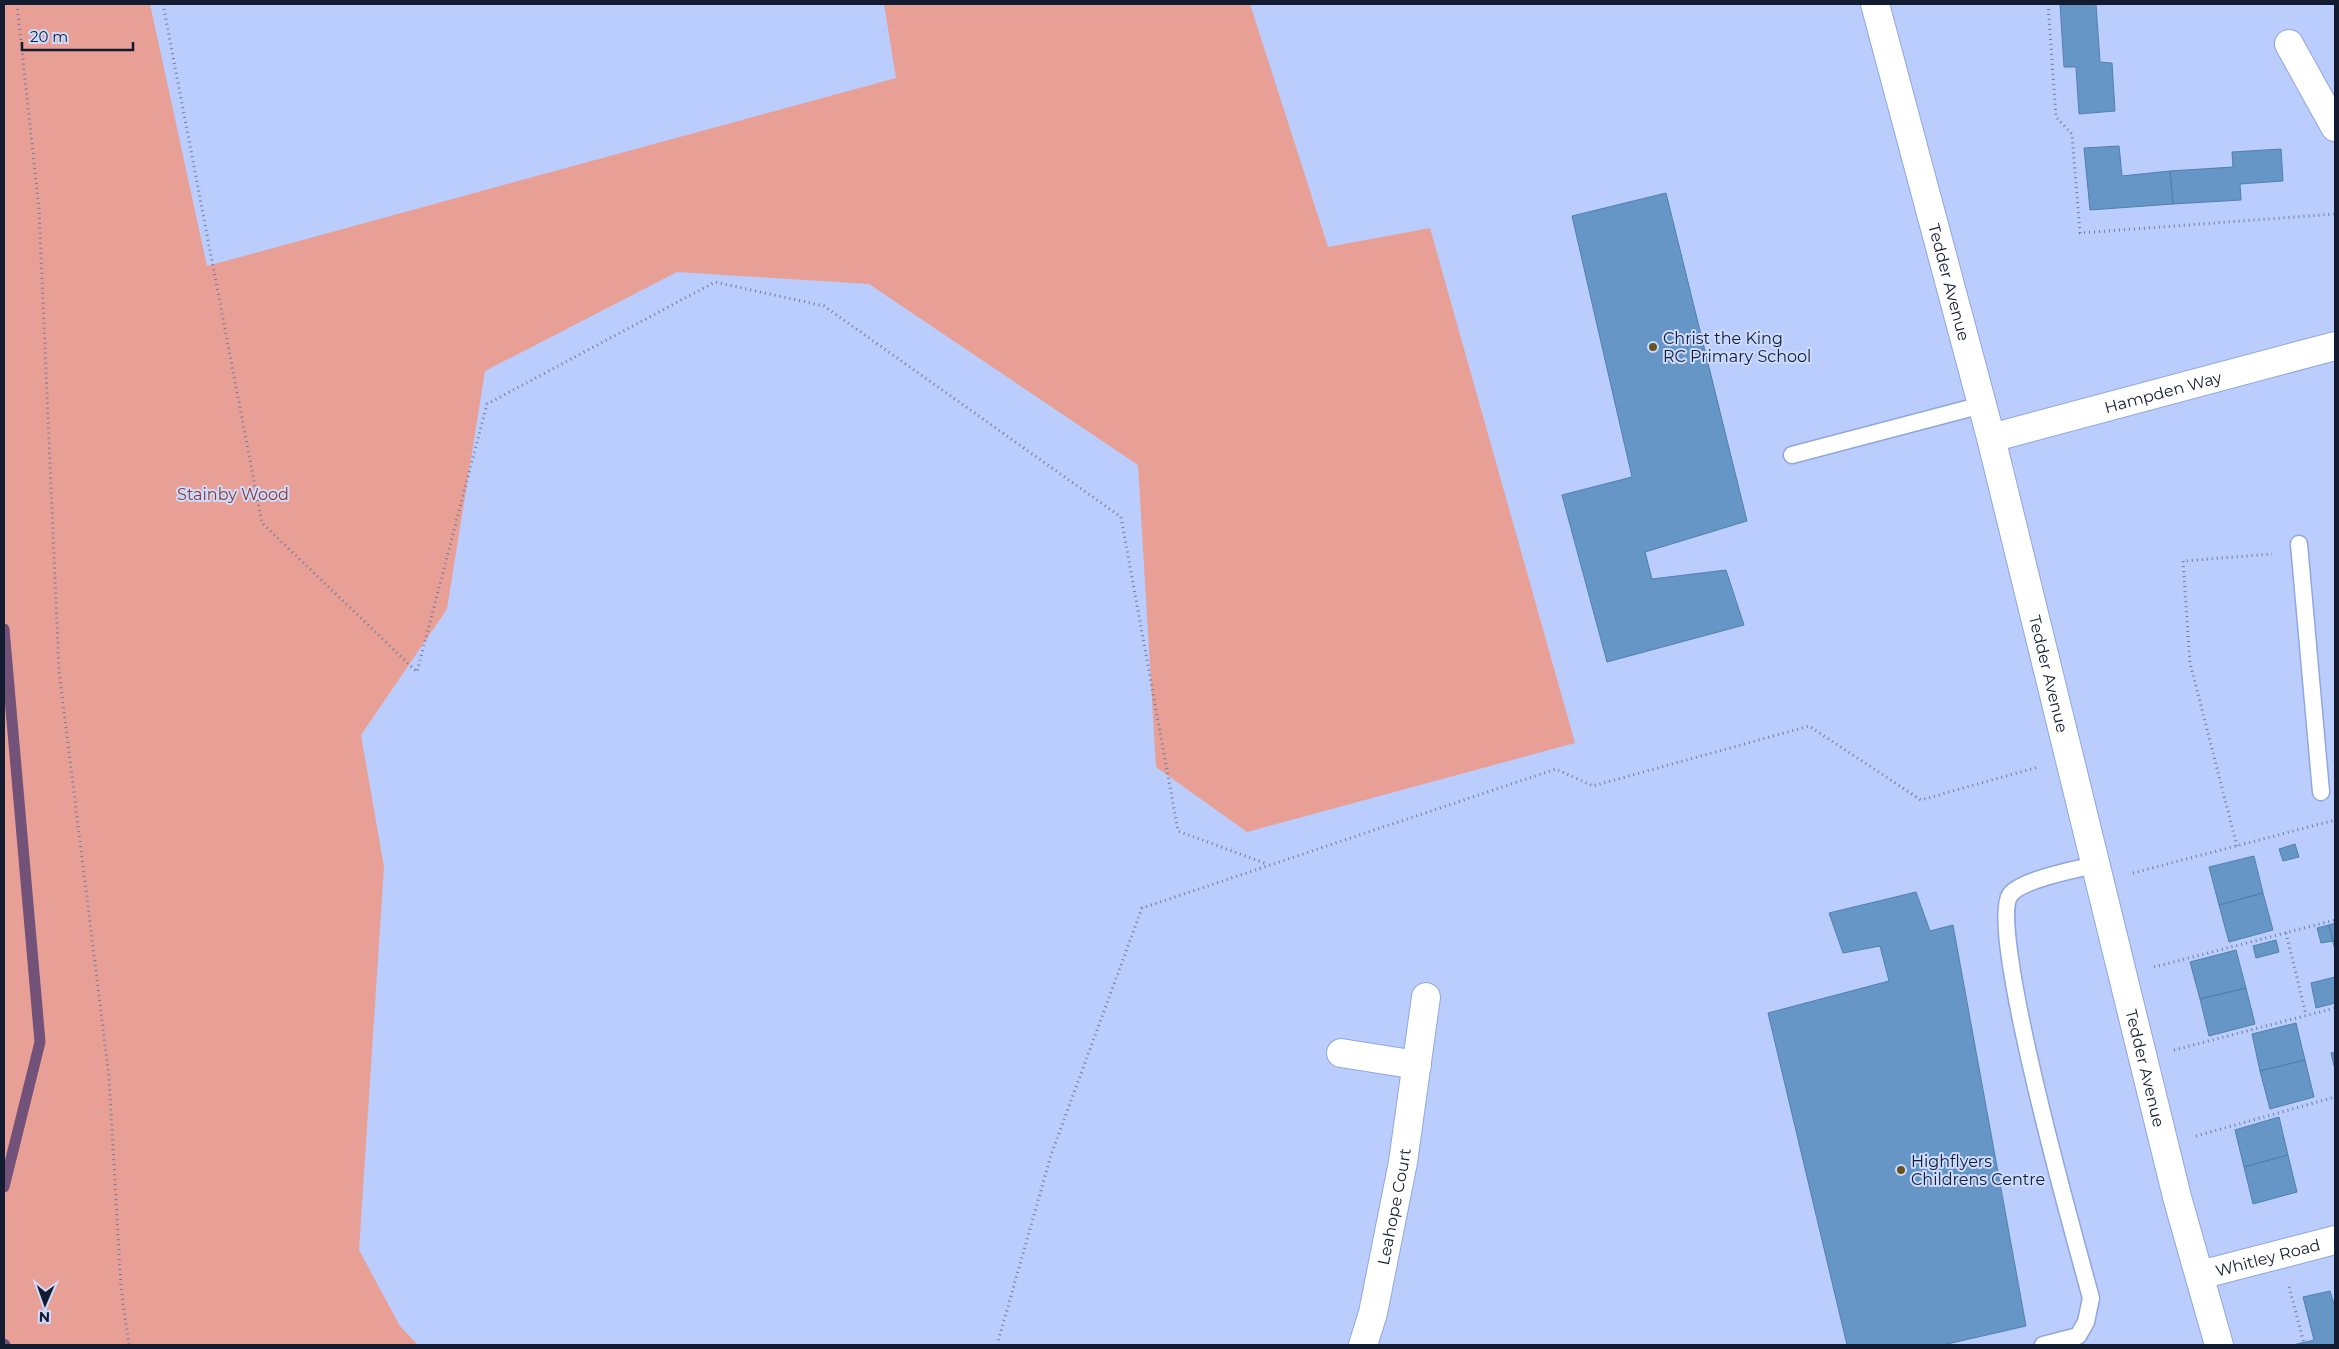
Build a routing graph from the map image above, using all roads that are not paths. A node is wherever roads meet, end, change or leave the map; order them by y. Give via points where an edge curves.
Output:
1 (1875, 4) edge
2 (2289, 44) dead end
3 (2335, 127) edge
4 (2335, 346) edge
5 (1982, 405) junction
6 (1991, 438) junction
7 (1792, 455) dead end
8 (2299, 544) road end
9 (2321, 792) dead end
10 (2098, 873) junction
11 (1426, 996) dead end
12 (1341, 1053) dead end
13 (1417, 1065) junction
14 (2335, 1240) edge
15 (2200, 1275) junction
16 (1363, 1345) edge
17 (2043, 1345) edge
18 (2219, 1345) edge

1 - 5 street, Tedder Avenue
2 - 3 street
4 - 6 street, Hampden Way
5 - 6 street, Tedder Avenue
5 - 7 lane
6 - 10 street, Tedder Avenue
8 - 9 lane
10 - 15 street, Tedder Avenue via 2164,1145
10 - 17 lane via 2030,882 2011,894 2005,909 2014,983 2035,1085 2090,1298 2086,1322 2078,1336
11 - 13 street, Leahope Court
12 - 13 street
13 - 16 street, Leahope Court via 1403,1162 1373,1314
14 - 15 street, Whitley Road
15 - 18 street, Tedder Avenue

